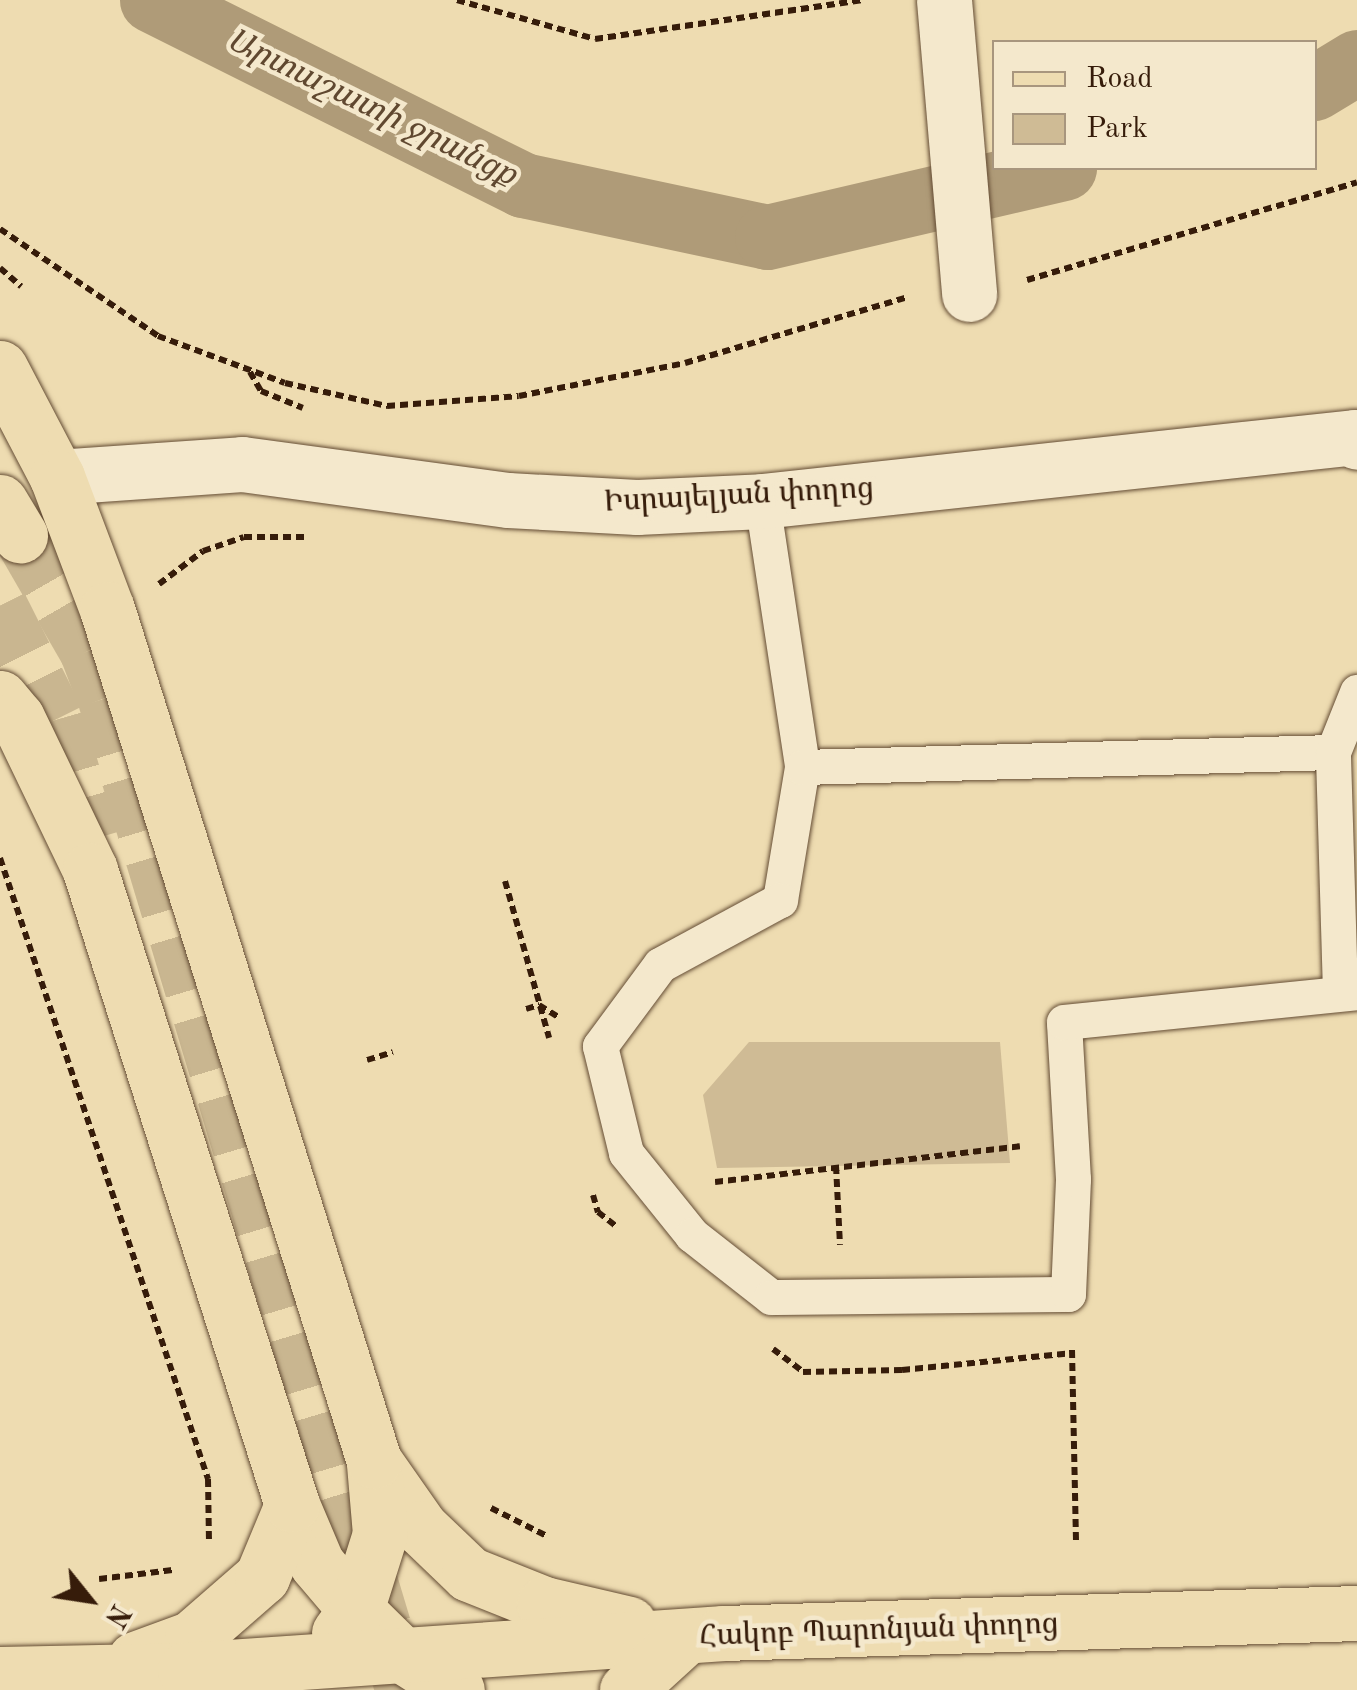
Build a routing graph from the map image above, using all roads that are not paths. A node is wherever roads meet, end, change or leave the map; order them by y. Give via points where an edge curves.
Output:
1 (944, 0) edge
2 (968, 288) road end
3 (0, 368) edge
4 (1357, 442) edge
5 (57, 478) junction
6 (762, 501) junction
7 (1357, 692) edge
8 (0, 698) edge
9 (1333, 752) junction
10 (802, 767) junction
11 (1348, 992) edge
12 (374, 1460) junction
13 (292, 1505) junction
14 (356, 1610) junction
15 (1357, 1613) edge
16 (685, 1637) junction
17 (402, 1654) junction
18 (112, 1667) junction
19 (0, 1674) edge
20 (306, 1676) edge
21 (208, 1680) edge
22 (458, 1690) edge
23 (627, 1690) edge

1 - 2 street
3 - 5 main road
4 - 6 street, Իսրայելյան փողոց via 1355,437
5 - 6 street, Իսրայելյան փողոց via 242,464 508,500 638,507
5 - 12 main road via 106,609
6 - 10 lane
7 - 9 lane
8 - 13 main road via 17,718 90,870
9 - 10 lane
9 - 11 lane
10 - 11 lane via 780,900 660,965 600,1046 626,1154 692,1235 770,1297 1068,1294 1071,1140 1064,1022
12 - 14 main road via 380,1534
12 - 16 main road via 421,1528 469,1574 544,1604
13 - 14 main road via 317,1564
13 - 18 main road via 262,1577 192,1638
14 - 17 main road
14 - 20 main road
15 - 16 main road, Հակոբ Պարոնյան փողոց
16 - 17 main road, Հակոբ Պարոնյան փողոց
16 - 23 main road
17 - 20 main road, Հակոբ Պարոնյան փողոց
17 - 22 main road
18 - 19 main road
18 - 21 main road, Հակոբ Պարոնյան փողոց
20 - 21 main road, Հակոբ Պարոնյան փողոց

